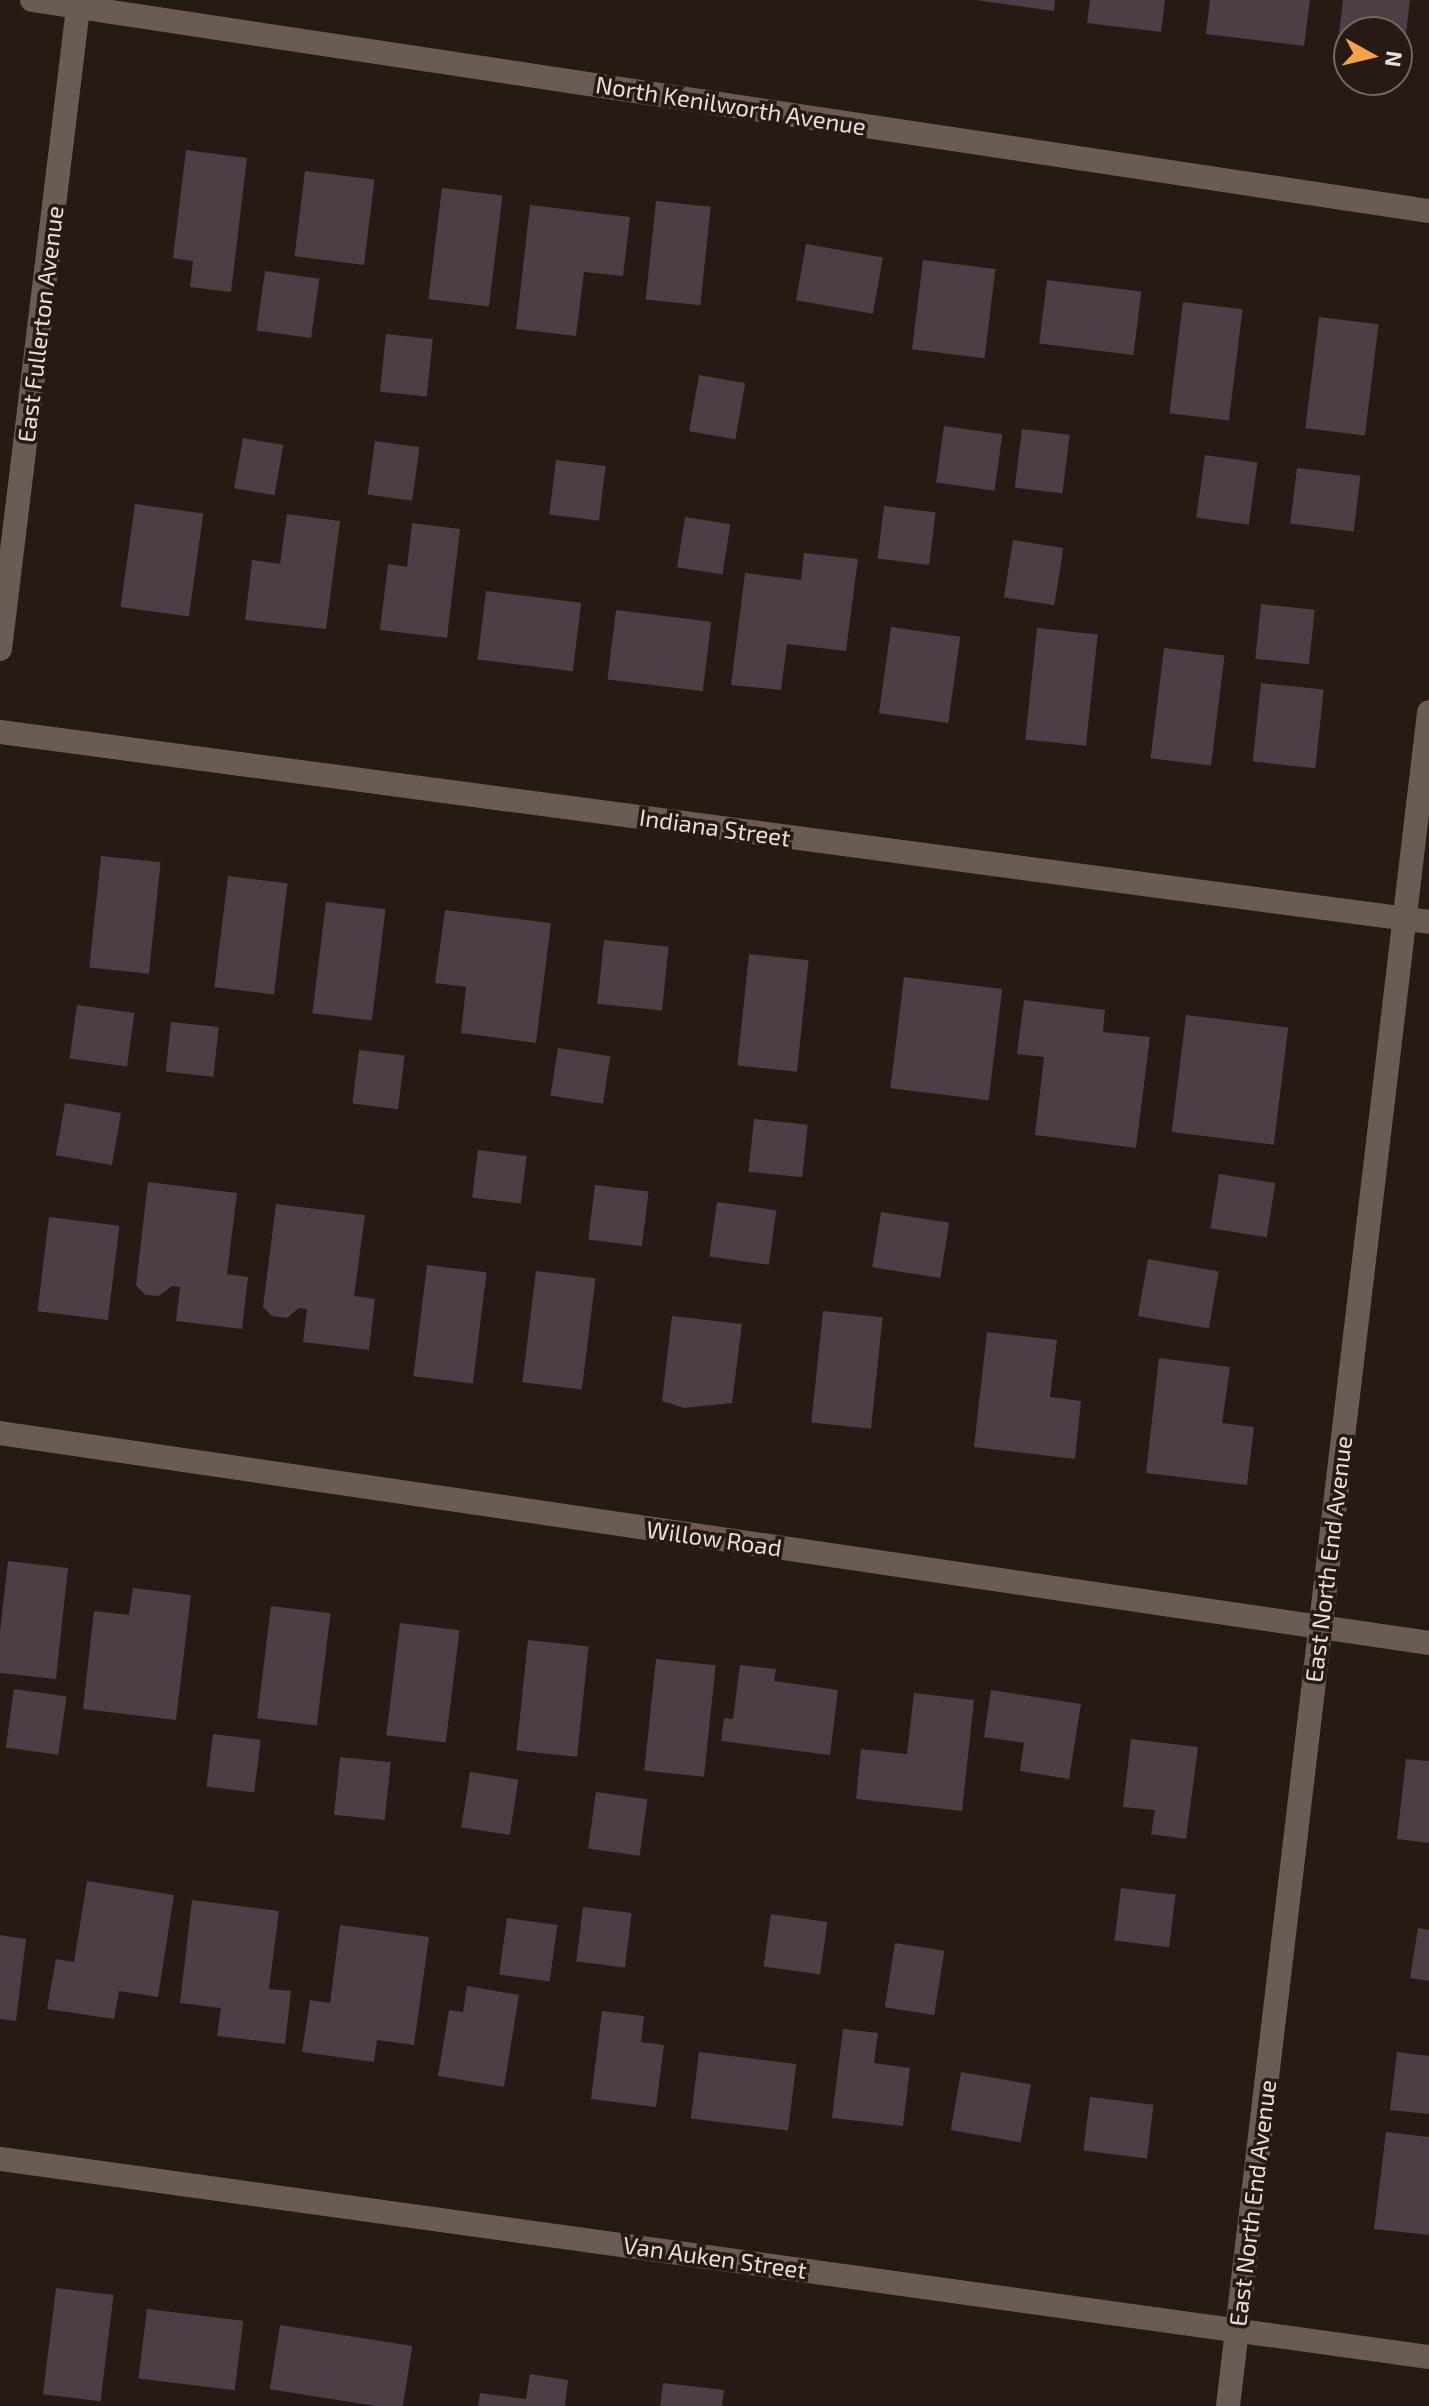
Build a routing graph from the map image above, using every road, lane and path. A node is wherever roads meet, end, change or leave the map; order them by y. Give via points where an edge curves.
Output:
1 (32, 0) edge
2 (79, 3) edge
3 (1429, 211) edge
4 (0, 649) edge
5 (1429, 712) edge
6 (0, 732) edge
7 (1404, 919) junction
8 (1429, 922) edge
9 (0, 1433) edge
10 (1320, 1627) junction
11 (1429, 1643) edge
12 (0, 2159) edge
13 (1237, 2329) junction
14 (1429, 2357) edge
15 (1228, 2406) edge

1 - 2 street, North Kenilworth Avenue
2 - 3 street, North Kenilworth Avenue
2 - 4 street, East Fullerton Avenue
5 - 7 street, East North End Avenue
6 - 7 street, Indiana Street
7 - 8 street, Indiana Street
7 - 10 street, East North End Avenue
9 - 10 street, Willow Road
10 - 11 street, Willow Road
10 - 13 street, East North End Avenue
12 - 13 street, Van Auken Street
13 - 14 street, Van Auken Street
13 - 15 street, East North End Avenue

